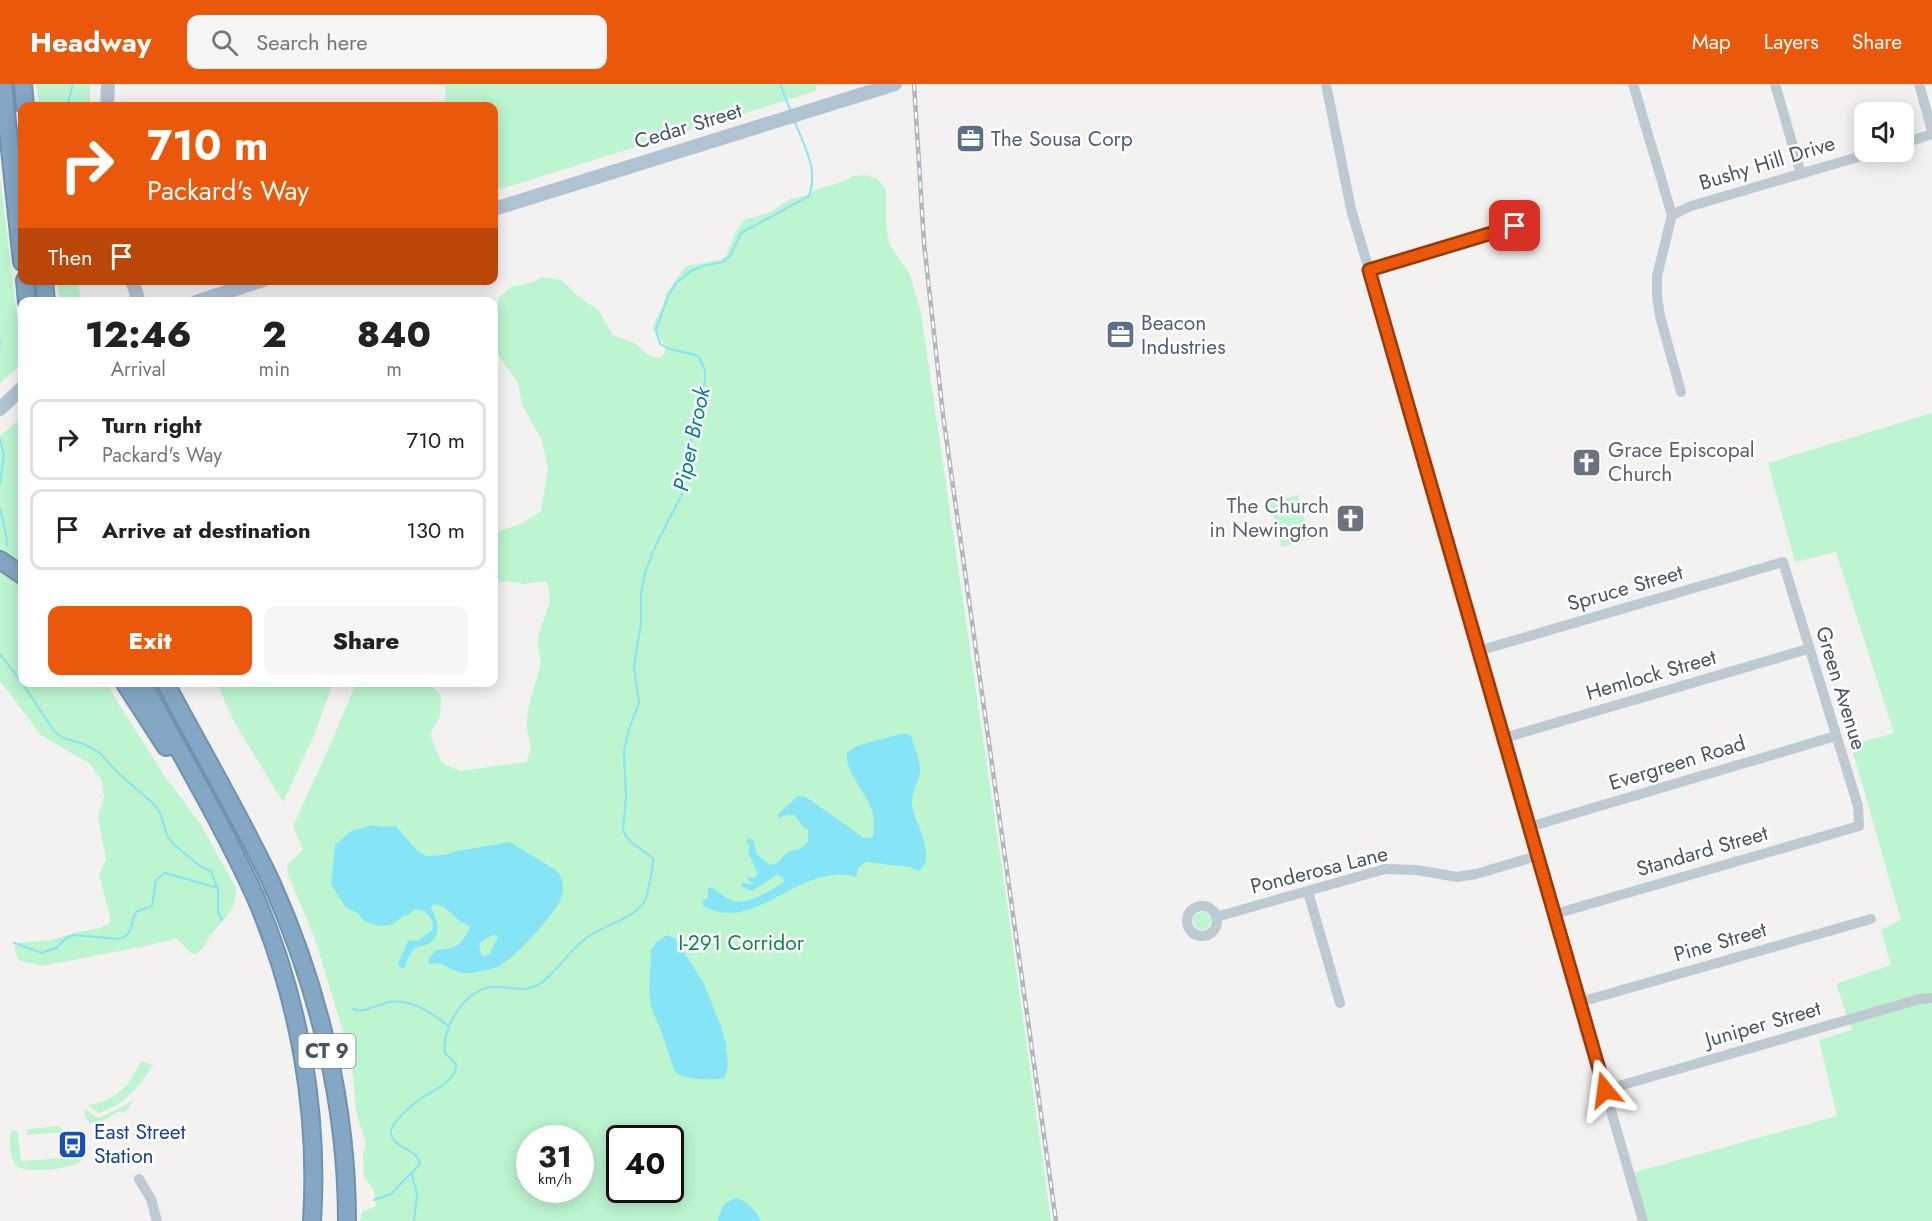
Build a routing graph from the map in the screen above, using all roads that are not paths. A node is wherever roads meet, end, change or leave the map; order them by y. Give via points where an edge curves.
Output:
1 (3, 84) edge
2 (23, 84) edge
3 (108, 84) edge
4 (894, 84) edge
5 (1326, 84) edge
6 (1633, 84) edge
7 (1775, 84) edge
8 (1918, 84) edge
9 (25, 102) edge
10 (107, 102) edge
11 (1932, 133) edge
12 (1914, 139) edge
13 (1854, 158) edge
14 (1800, 174) junction
15 (498, 208) edge
16 (1672, 215) junction
17 (1531, 222) dead end
18 (18, 225) edge
19 (1369, 270) junction
20 (248, 285) edge
21 (211, 297) edge
22 (18, 392) edge
23 (1681, 392) dead end
24 (0, 409) edge
25 (0, 560) edge
26 (1783, 562) joint
27 (18, 572) edge
28 (1808, 649) junction
29 (1478, 651) junction
30 (127, 687) edge
31 (145, 687) edge
32 (168, 687) edge
33 (179, 687) edge
34 (189, 728) junction
35 (1836, 736) junction
36 (1504, 738) junction
37 (1860, 826) joint
38 (1529, 827) junction
39 (227, 840) junction
40 (1537, 856) junction
41 (1308, 892) junction
42 (1555, 914) junction
43 (1216, 916) dead end
44 (1871, 919) dead end
45 (1932, 998) edge
46 (1580, 1002) junction
47 (1340, 1003) dead end
48 (1605, 1090) junction
49 (139, 1179) dead end
50 (157, 1221) edge
51 (312, 1221) edge
52 (347, 1221) edge
53 (1643, 1221) edge

1 - 18 highway
2 - 9 highway
3 - 10 main road
4 - 15 main road, Cedar Street
5 - 19 street
6 - 16 street
7 - 14 street
8 - 11 street
11 - 12 street
13 - 14 street, Bushy Hill Drive
14 - 16 street, Bushy Hill Drive
16 - 23 street via 1657,276 1657,296
17 - 19 street
19 - 29 street
20 - 21 main road
22 - 24 main road
25 - 27 highway
26 - 28 street, Green Avenue
26 - 29 street, Spruce Street
28 - 35 street, Green Avenue
28 - 36 street, Hemlock Street
29 - 36 street
30 - 39 highway via 208,818
31 - 39 highway, CT 9
32 - 34 highway, CT 9
33 - 34 highway
34 - 52 highway, CT 9 via 253,846 304,967 327,1053 341,1130
35 - 37 street, Green Avenue via 1858,806
35 - 38 street, Evergreen Road
36 - 38 street
37 - 42 street, Standard Street
38 - 40 street
39 - 51 highway, CT 9 via 261,911 286,984 302,1048 312,1136
40 - 41 street, Ponderosa Lane via 1458,877 1385,869
40 - 42 street
41 - 43 street, Ponderosa Lane
41 - 47 street
42 - 46 street
44 - 46 street, Pine Street
45 - 48 street, Juniper Street
46 - 48 street
48 - 53 street
49 - 50 street via 151,1199

